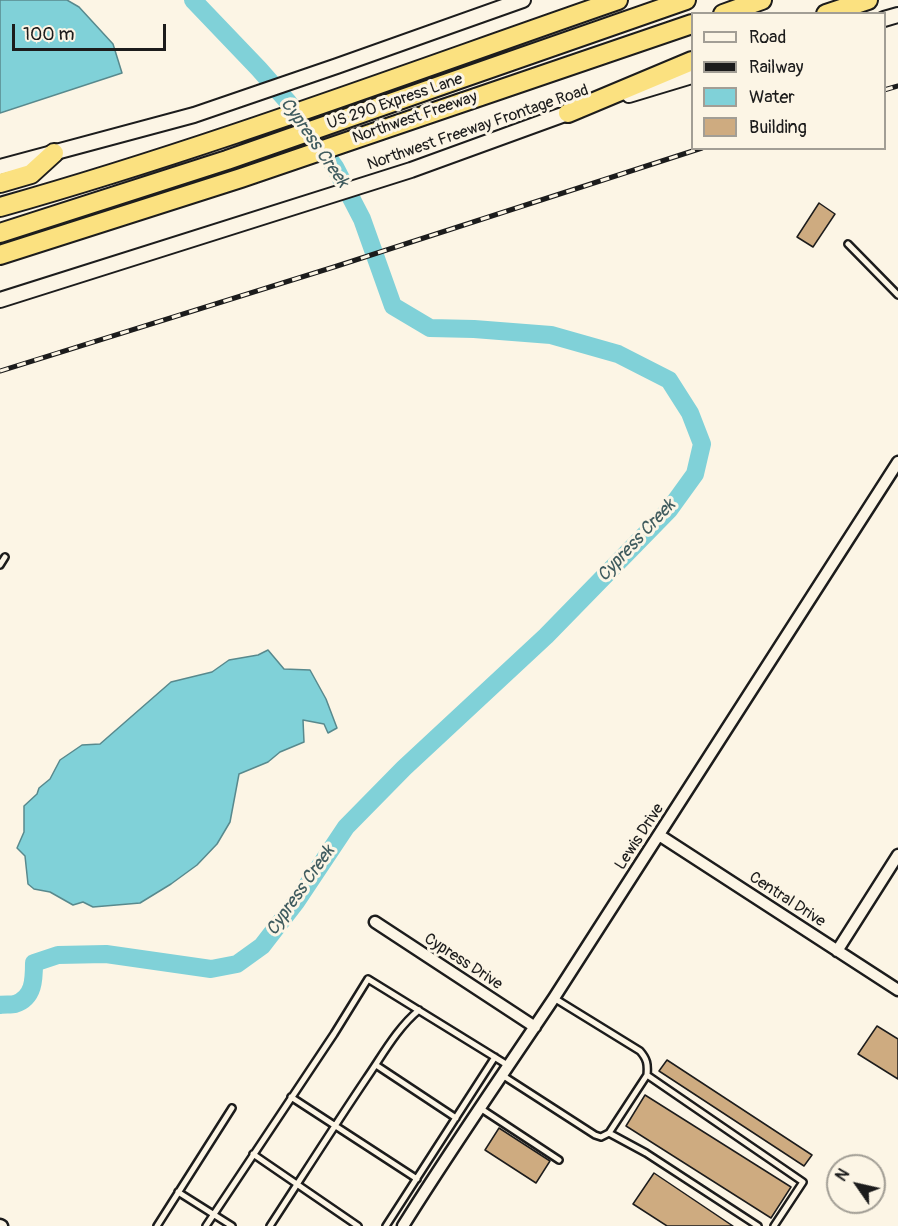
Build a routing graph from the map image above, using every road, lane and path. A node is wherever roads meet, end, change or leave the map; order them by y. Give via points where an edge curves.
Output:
1 (523, 0) edge
2 (618, 0) edge
3 (686, 0) edge
4 (762, 0) edge
5 (868, 0) edge
6 (729, 12) edge
7 (832, 12) edge
8 (691, 25) edge
9 (691, 62) edge
10 (691, 77) edge
11 (568, 113) junction
12 (54, 153) junction
13 (0, 167) edge
14 (0, 183) edge
15 (0, 207) edge
16 (0, 233) edge
17 (848, 244) dead end
18 (0, 255) edge
19 (898, 295) edge
20 (0, 300) edge
21 (898, 462) edge
22 (5, 557) dead end
23 (0, 565) edge
24 (659, 835) junction
25 (898, 855) edge
26 (375, 922) dead end
27 (837, 951) junction
28 (898, 990) edge
29 (554, 998) junction
30 (419, 1010) junction
31 (535, 1027) junction
32 (495, 1057) junction
33 (376, 1065) junction
34 (505, 1070) junction
35 (646, 1075) junction
36 (291, 1097) junction
37 (232, 1108) dead end
38 (480, 1108) junction
39 (456, 1118) junction
40 (334, 1126) junction
41 (609, 1133) junction
42 (253, 1154) junction
43 (559, 1160) dead end
44 (417, 1179) junction
45 (297, 1185) junction
46 (178, 1192) junction
47 (214, 1214) junction
48 (157, 1226) edge
49 (206, 1226) edge
50 (232, 1226) edge
51 (270, 1226) edge
52 (358, 1226) edge
53 (386, 1226) edge
54 (403, 1226) edge
55 (758, 1226) edge
56 (774, 1226) edge

1 - 12 main road via 194,115
2 - 15 highway via 216,140
3 - 16 highway, US 290 Express Lane via 227,160
4 - 6 highway
5 - 7 highway
8 - 18 highway, Northwest Freeway via 242,178
9 - 11 highway
10 - 11 main road, Northwest Freeway Frontage Road
11 - 20 main road, Northwest Freeway Frontage Road via 411,170
12 - 13 main road
12 - 14 highway via 31,174
17 - 19 lane
21 - 24 street, Lewis Drive
22 - 23 lane
24 - 27 street, Central Drive
24 - 29 street, Lewis Drive
25 - 27 street
26 - 31 street, Cypress Drive
27 - 28 street, Central Drive
29 - 31 street, Lewis Drive
29 - 35 lane via 640,1051 648,1064
30 - 32 lane
30 - 33 lane
30 - 36 lane via 369,979
31 - 34 street, Lewis Drive
32 - 34 lane
32 - 39 lane
33 - 39 lane
33 - 40 lane
34 - 38 street, Lewis Drive
34 - 41 lane via 595,1135
35 - 41 lane
35 - 56 lane via 803,1182
36 - 40 lane
36 - 42 lane
37 - 46 lane
38 - 43 lane
38 - 54 street, Lewis Drive
39 - 44 lane
40 - 44 lane
40 - 45 lane
41 - 55 lane
42 - 45 lane
42 - 47 lane
44 - 53 lane
45 - 51 lane
45 - 52 lane
46 - 47 lane
46 - 48 lane
47 - 49 lane
47 - 50 lane

